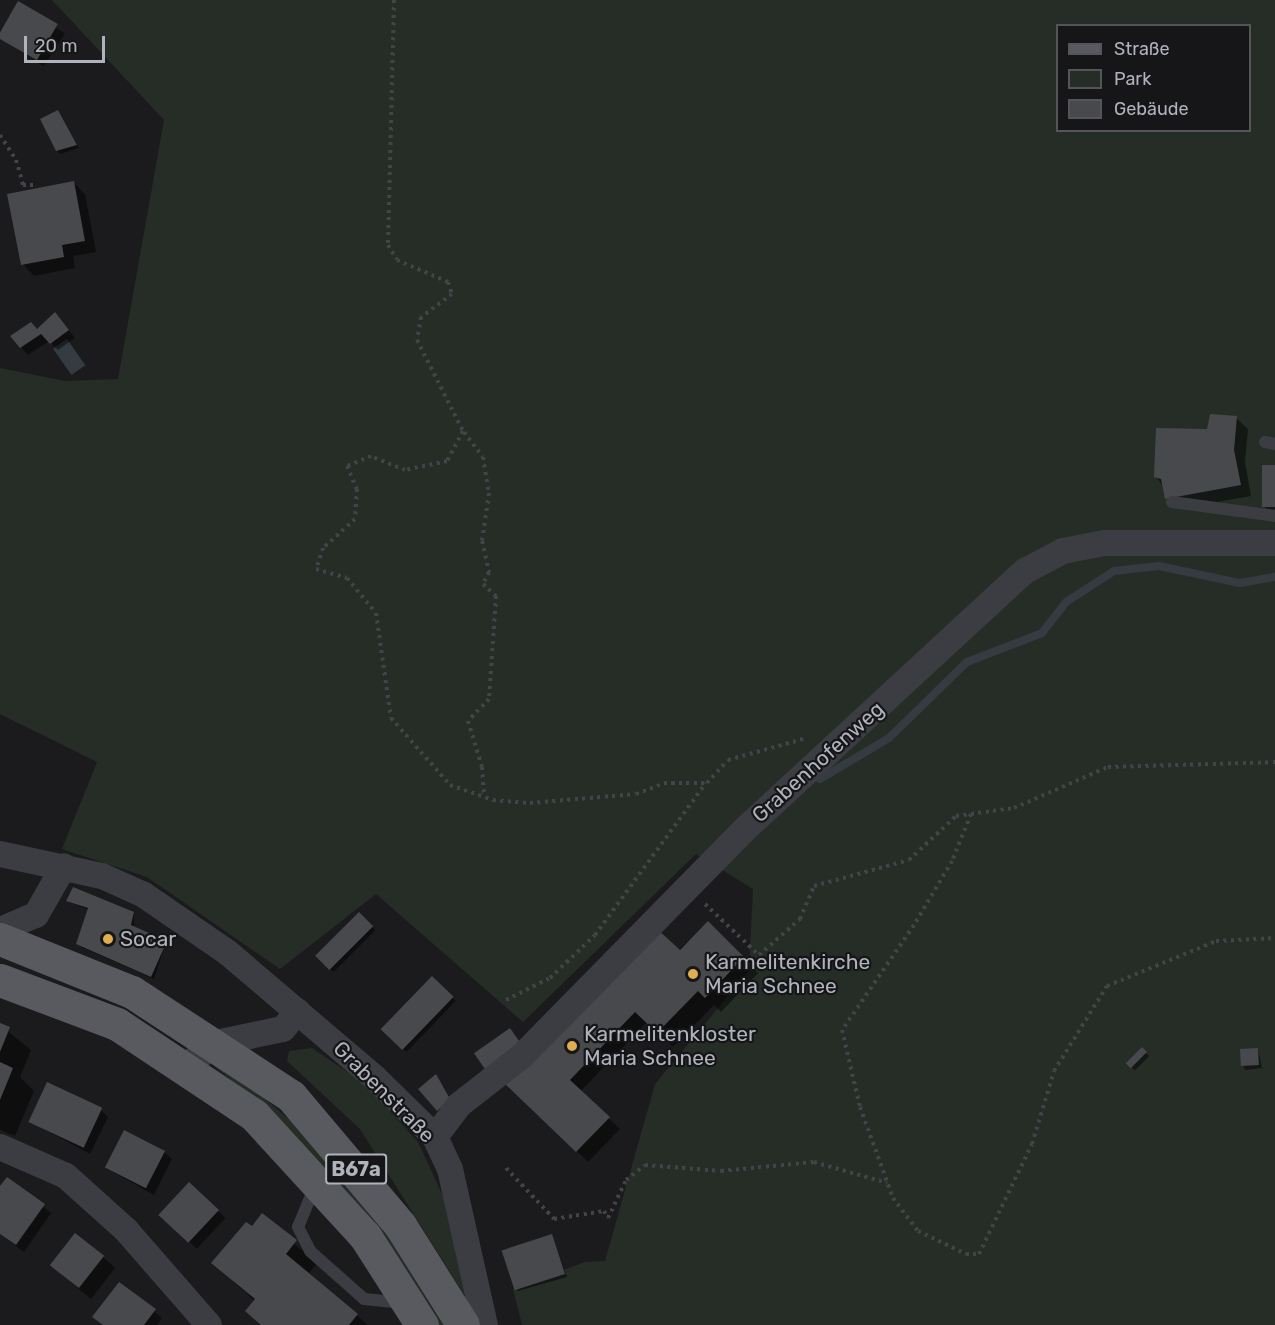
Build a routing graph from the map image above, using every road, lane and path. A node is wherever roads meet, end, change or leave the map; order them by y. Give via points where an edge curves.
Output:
1 (394, 0) edge
2 (0, 135) edge
3 (33, 185) dead end
4 (464, 431) junction
5 (1172, 502) dead end
6 (1275, 516) edge
7 (1275, 543) edge
8 (845, 738) junction
9 (1275, 762) edge
10 (707, 783) junction
11 (484, 797) junction
12 (971, 814) junction
13 (0, 854) edge
14 (64, 866) junction
15 (685, 889) junction
16 (0, 930) edge
17 (1275, 938) edge
18 (0, 939) edge
19 (0, 980) edge
20 (506, 1000) dead end
21 (298, 1011) junction
22 (216, 1042) junction
23 (186, 1066) junction
24 (435, 1137) junction
25 (0, 1147) edge
26 (506, 1168) dead end
27 (317, 1179) junction
28 (888, 1184) junction
29 (415, 1314) edge
30 (209, 1325) edge
31 (463, 1325) edge
32 (485, 1325) edge

1 - 4 path via 388,245 397,260 448,282 452,294 421,317 417,340
2 - 3 path via 16,160 23,185
4 - 11 path via 483,457 489,493 482,541 489,572 483,584 496,596 489,699 468,725 482,767
4 - 11 path via 447,461 405,470 371,456 347,466 357,489 355,519 323,548 316,569 347,578 376,613 392,718 450,785
5 - 6 lane
7 - 8 street, Grabenhofenweg via 1104,543 1063,551 1025,571
8 - 10 path via 812,736 728,760
8 - 15 street, Grabenhofenweg
9 - 12 path via 1108,767 1014,808
10 - 11 path via 664,783 636,794 573,802
10 - 20 path via 595,935 550,978
12 - 15 path via 956,816 909,860 814,886 800,919 759,955
12 - 28 path via 952,861 914,926 842,1030 860,1107
13 - 14 street, Grabenstraße
14 - 16 street via 36,915
14 - 21 street, Grabenstraße via 144,895 227,952
15 - 24 street, Grabenhofenweg via 522,1056 459,1105
17 - 28 path via 1216,941 1107,986 1054,1071 1032,1144 979,1254 966,1254 918,1231
18 - 22 main road, B67a via 132,992
19 - 23 main road, B67a via 117,1024
21 - 22 street via 283,1029
21 - 24 street, Grabenstraße
22 - 23 street
22 - 31 main road, B67a via 291,1096 348,1158 400,1225
23 - 27 main road, B67a via 254,1115
24 - 32 street, Grabenstraße via 460,1202
25 - 30 street via 66,1176 126,1230
26 - 28 path via 554,1218 604,1211 608,1218 626,1180 645,1165 721,1172 814,1161
27 - 29 main road, B67a via 365,1236
27 - 29 lane via 298,1227 310,1251 364,1299

